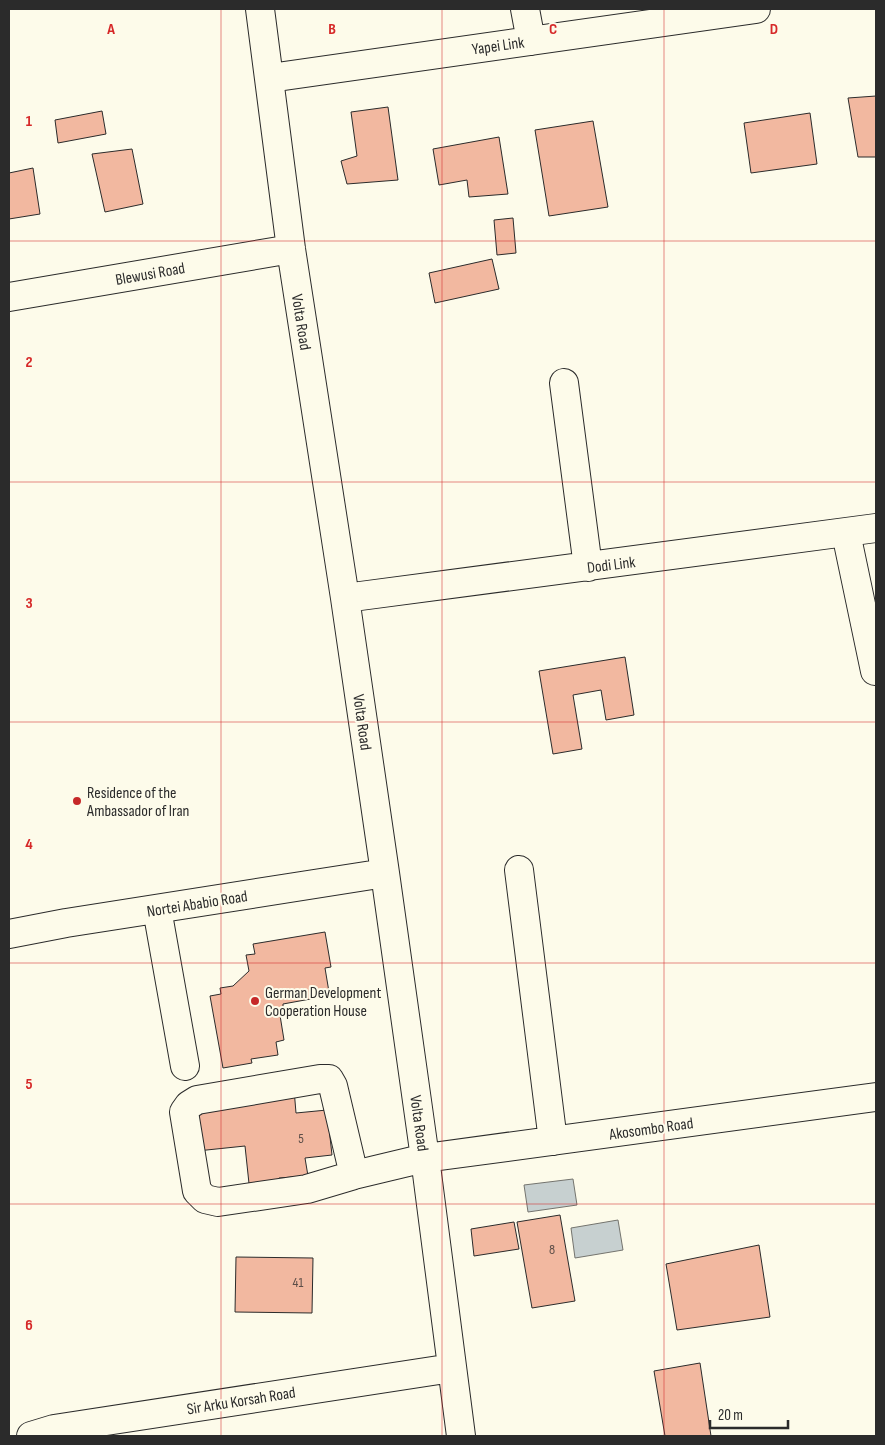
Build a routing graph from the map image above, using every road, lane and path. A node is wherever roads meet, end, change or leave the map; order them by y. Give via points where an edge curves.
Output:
1 (260, 9) edge
2 (526, 9) edge
3 (756, 9) edge
4 (531, 41) junction
5 (270, 78) junction
6 (291, 249) junction
7 (9, 297) edge
8 (564, 383) dead end
9 (876, 528) edge
10 (846, 533) junction
11 (588, 567) junction
12 (345, 598) junction
13 (875, 671) edge
14 (519, 870) dead end
15 (386, 873) junction
16 (157, 909) junction
17 (9, 934) edge
18 (185, 1066) dead end
19 (876, 1097) edge
20 (553, 1141) junction
21 (425, 1158) junction
22 (354, 1175) junction
23 (452, 1368) junction
24 (47, 1434) edge
25 (461, 1436) edge

1 - 5 street, Volta Road
2 - 4 street
3 - 4 street, Yapei Link
4 - 5 street, Yapei Link
5 - 6 street, Volta Road
6 - 7 street, Blewusi Road
6 - 12 street, Volta Road
8 - 11 street
9 - 10 street, Dodi Link
10 - 11 street, Dodi Link
10 - 13 street
11 - 12 street, Dodi Link
12 - 15 street, Volta Road
14 - 20 street
15 - 16 street, Nortei Ababio Road
15 - 21 street, Volta Road
16 - 17 street, Nortei Ababio Road
16 - 18 street
19 - 20 street, Akosombo Road
20 - 21 street, Akosombo Road
21 - 22 street, Akosombo Road
21 - 23 street, Volta Road
22 - 22 street, Akosombo Road via 334,1086 329,1079 197,1100 184,1112 197,1191 205,1199 218,1202 307,1189
23 - 24 street, Sir Arku Korsah Road
23 - 25 street, Volta Road

